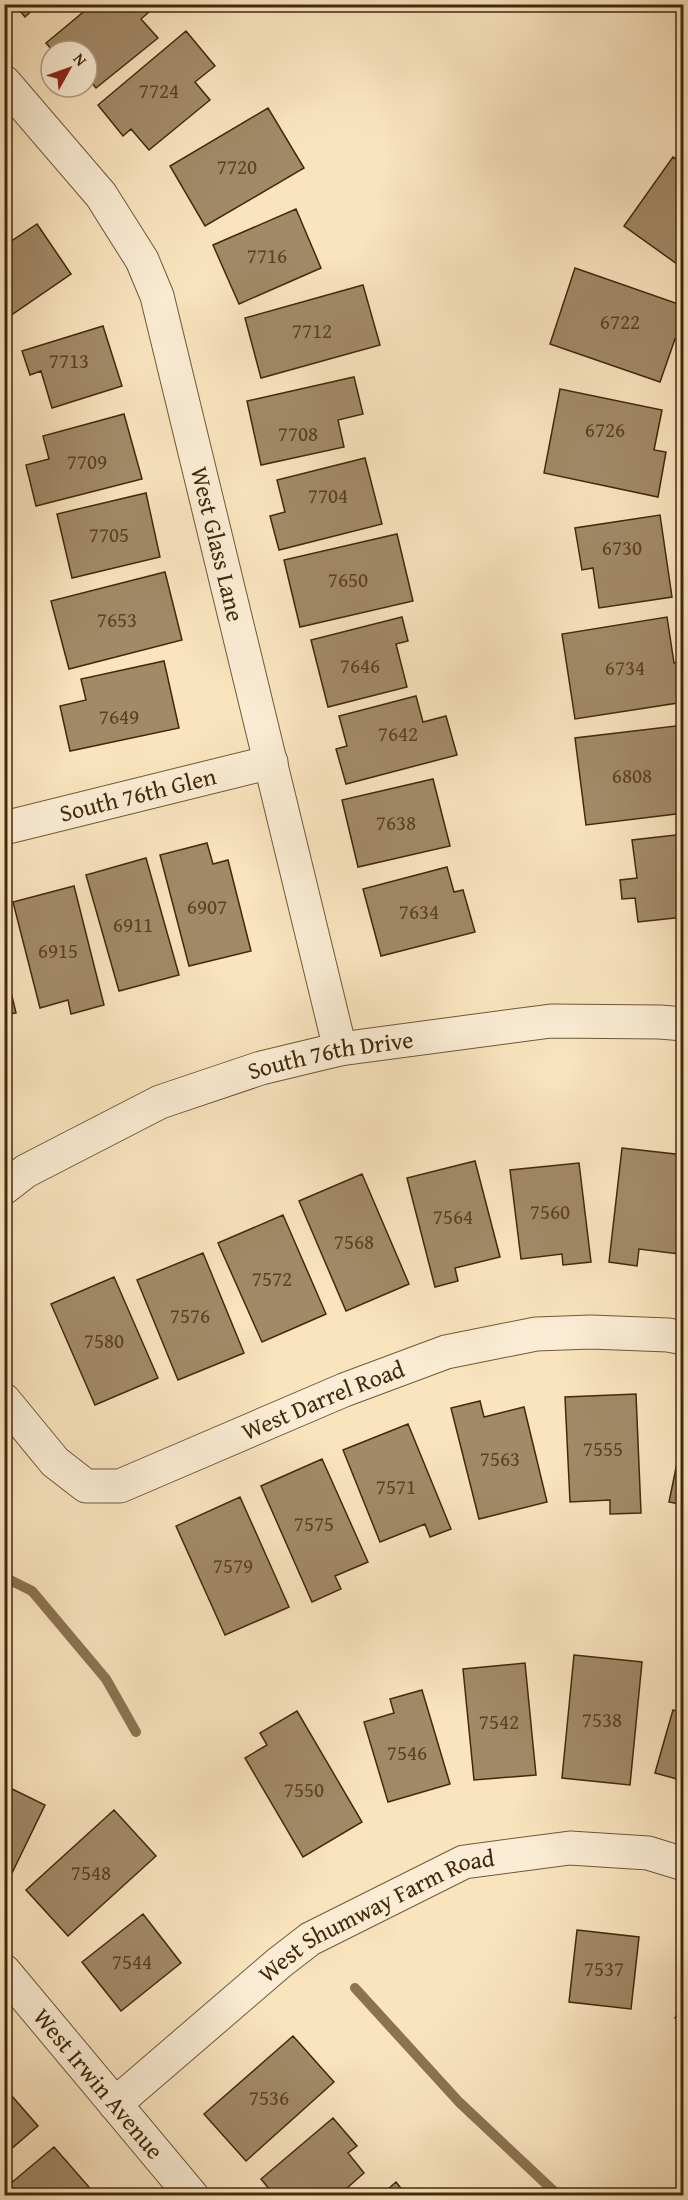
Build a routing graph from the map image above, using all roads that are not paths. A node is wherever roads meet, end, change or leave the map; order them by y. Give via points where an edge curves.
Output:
1 (4, 82) edge
2 (271, 762) junction
3 (4, 828) edge
4 (684, 1024) edge
5 (340, 1049) junction
6 (4, 1188) edge
7 (684, 1338) edge
8 (4, 1400) edge
9 (684, 1864) edge
10 (4, 1971) edge
11 (115, 2104) junction
12 (192, 2196) edge

1 - 2 street, West Glass Lane via 101,195 142,260 157,296
2 - 3 street, South 76th Glen
2 - 5 street, West Glass Lane
4 - 5 street, South 76th Drive via 551,1021
5 - 6 street, South 76th Drive via 261,1068 160,1102 26,1171
7 - 8 street, West Darrel Road via 591,1332 536,1334 446,1352 344,1390 120,1486 86,1485 78,1480 55,1462
9 - 11 street, West Shumway Farm Road via 648,1853 570,1848 464,1862 310,1938
10 - 11 street, West Irwin Avenue
11 - 12 street, West Irwin Avenue

